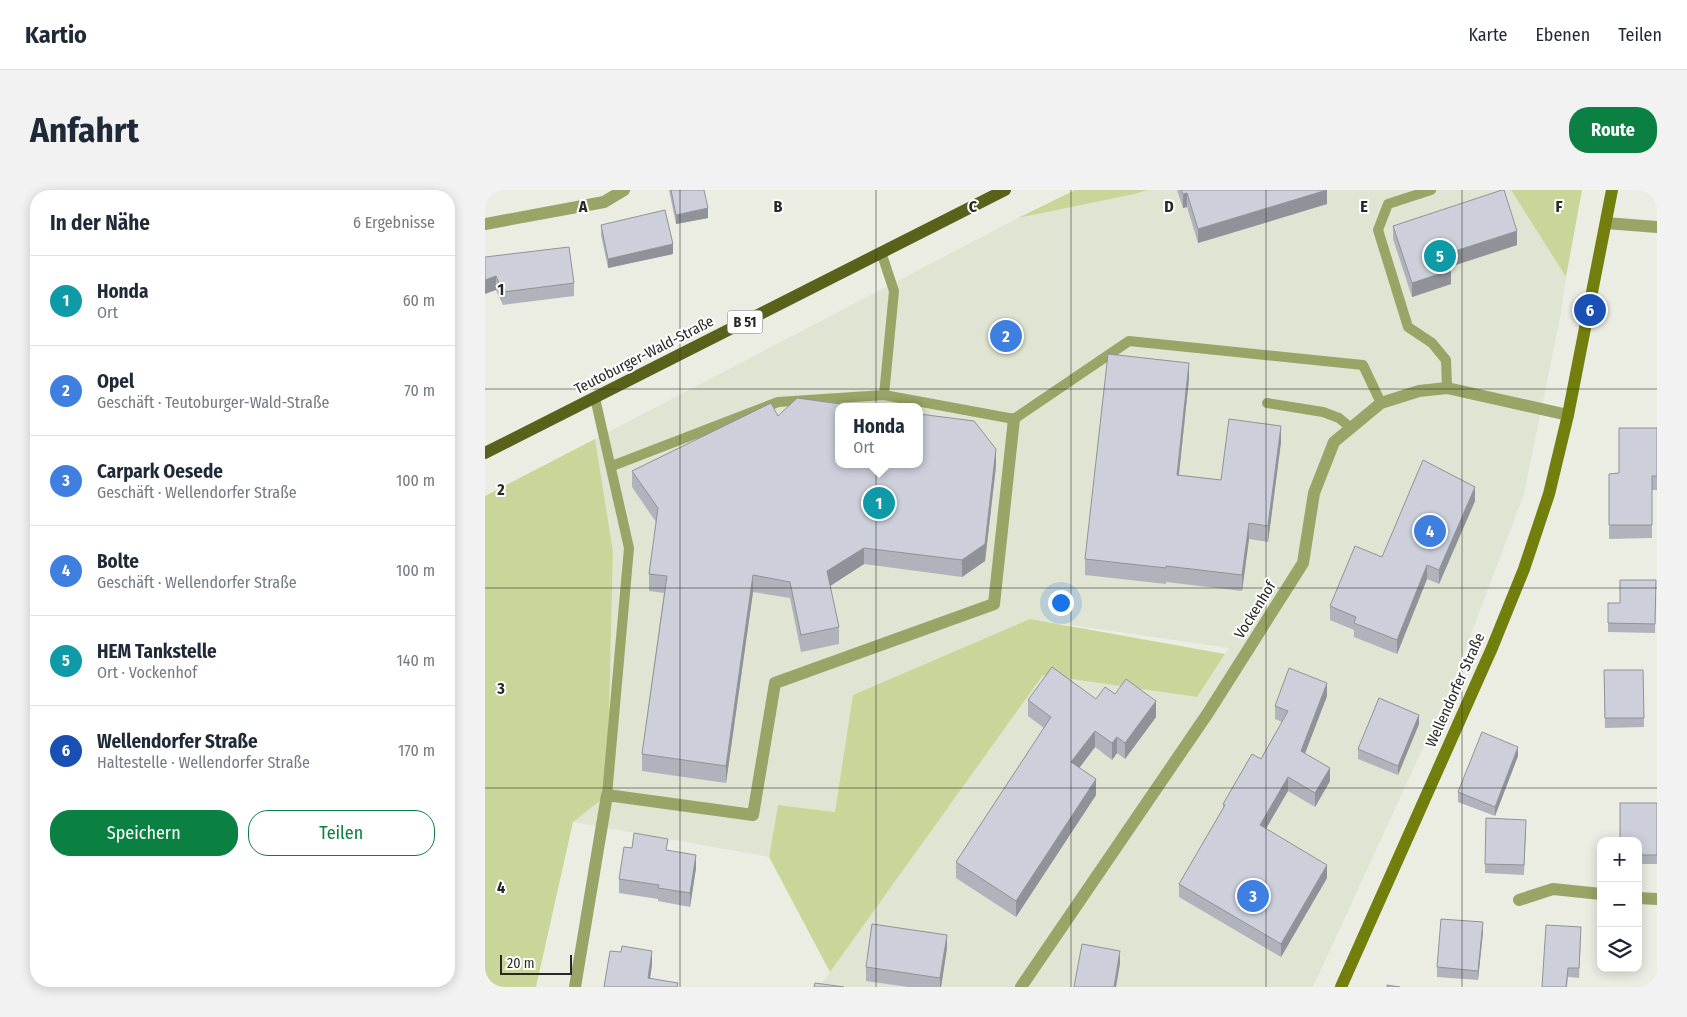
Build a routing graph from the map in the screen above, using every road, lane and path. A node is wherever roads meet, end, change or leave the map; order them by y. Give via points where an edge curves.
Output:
1 (624, 190) edge
2 (1005, 190) edge
3 (1431, 190) edge
4 (1613, 190) edge
5 (1606, 223) junction
6 (485, 224) edge
7 (1657, 226) edge
8 (881, 252) junction
9 (1447, 388) junction
10 (884, 395) junction
11 (595, 398) junction
12 (1267, 403) dead end
13 (1381, 403) junction
14 (1568, 415) junction
15 (1014, 420) junction
16 (1351, 428) junction
17 (485, 453) edge
18 (612, 466) junction
19 (607, 795) junction
20 (1597, 894) edge
21 (1642, 898) edge
22 (1657, 899) edge
23 (1519, 900) dead end
24 (575, 987) edge
25 (1021, 987) edge
26 (1341, 987) edge

1 - 6 street via 604,202
2 - 8 main road, Teutoburger-Wald-Straße / B 51
3 - 9 lane via 1387,204 1378,230 1408,327 1432,343 1446,360
4 - 5 street, Wellendorfer Straße
5 - 7 street
5 - 14 street, Wellendorfer Straße
8 - 10 lane via 894,291
8 - 11 main road, Teutoburger-Wald-Straße / B 51
9 - 13 street, Vockenhof via 1419,391
9 - 14 street, Vockenhof
10 - 15 lane
10 - 18 lane via 778,402
11 - 17 main road, Teutoburger-Wald-Straße / B 51
11 - 18 lane
12 - 16 lane via 1323,412 1339,418
13 - 15 lane via 1363,365 1129,341
13 - 16 street, Vockenhof
14 - 26 street, Wellendorfer Straße via 1549,494 1524,569
15 - 19 street via 994,604 775,683 753,815
16 - 25 street, Vockenhof via 1334,442 1314,493 1303,563 1209,713
18 - 19 lane via 629,548
19 - 24 street
20 - 23 street via 1553,889
21 - 22 street

